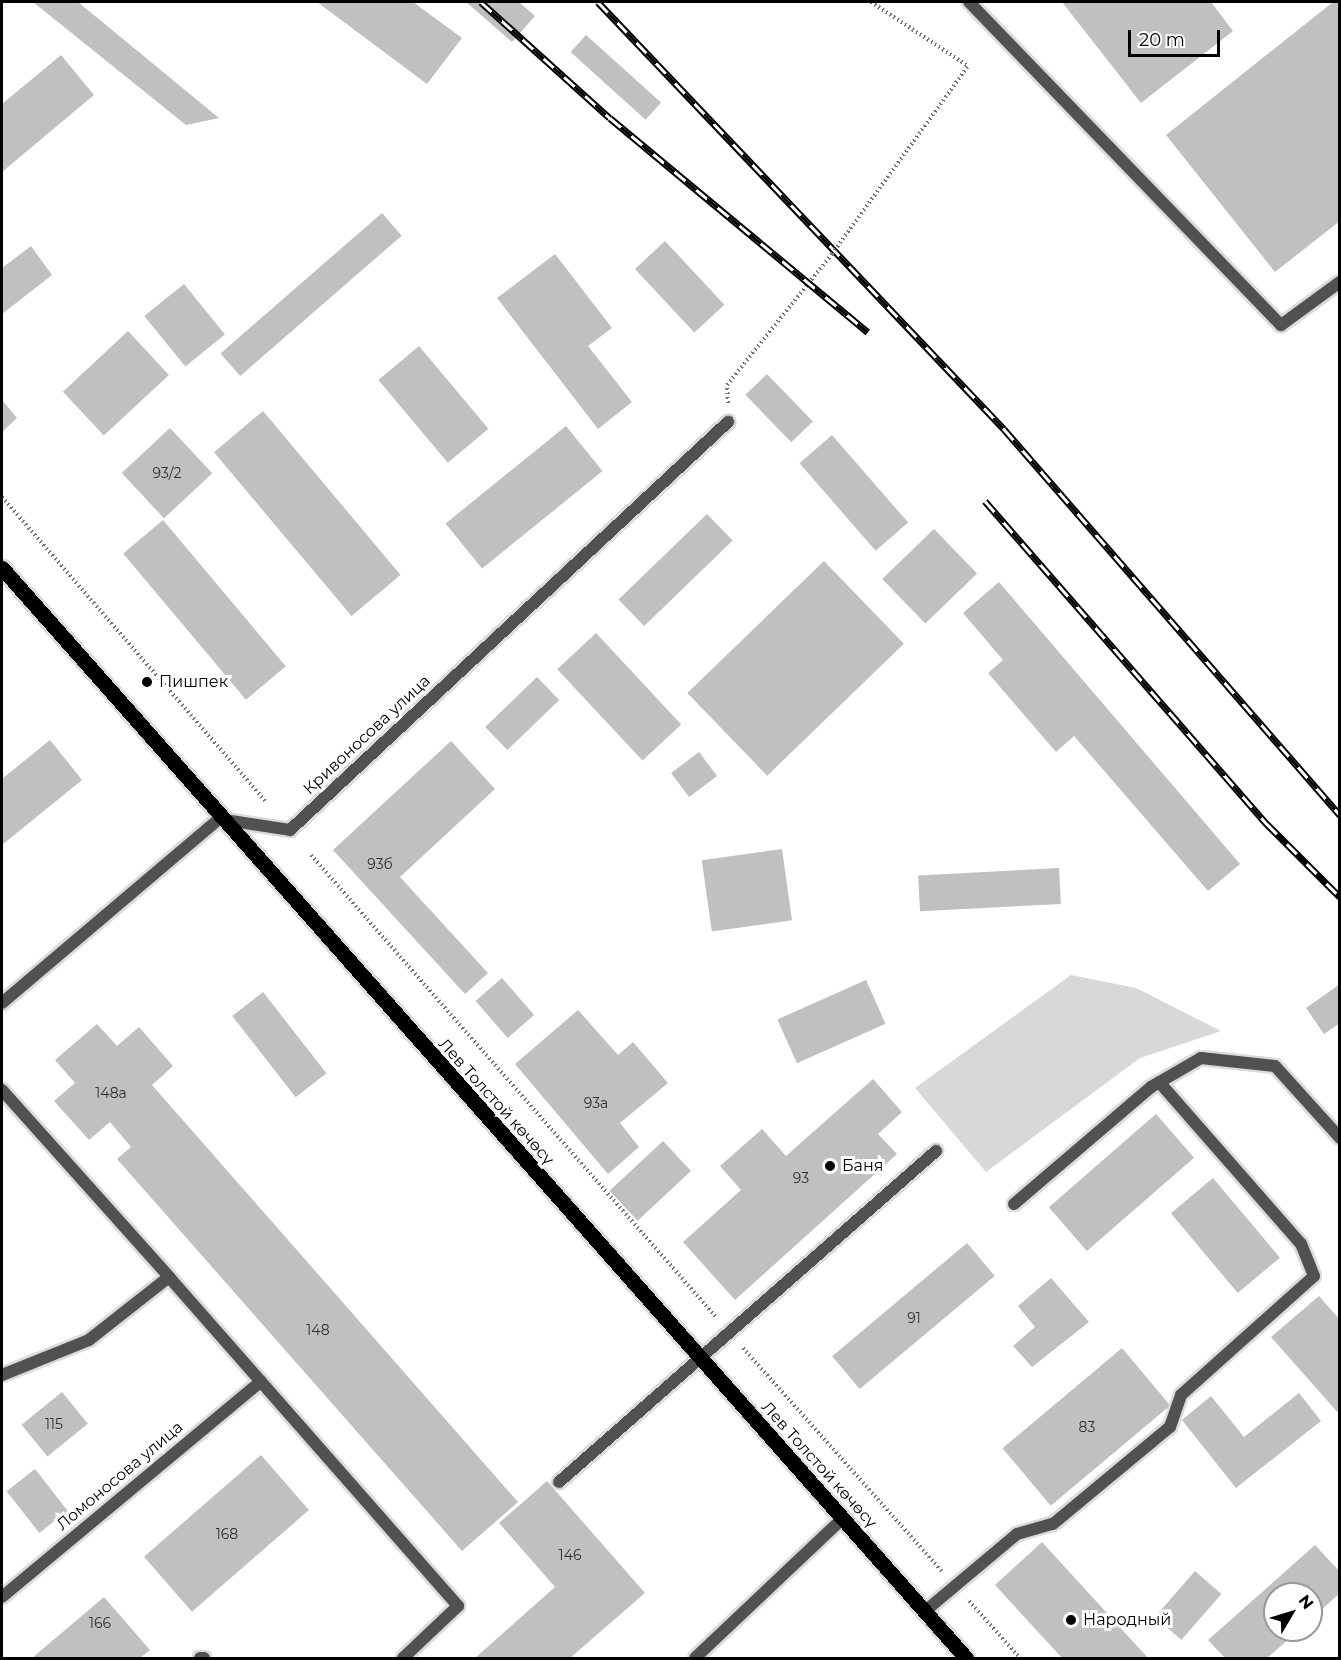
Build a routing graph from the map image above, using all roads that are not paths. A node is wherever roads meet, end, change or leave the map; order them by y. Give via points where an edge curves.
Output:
1 (969, 2) edge
2 (1340, 282) edge
3 (728, 422) dead end
4 (2, 567) edge
5 (219, 819) junction
6 (2, 1003) edge
7 (1159, 1082) junction
8 (2, 1090) edge
9 (1340, 1138) edge
10 (936, 1151) dead end
11 (1014, 1204) dead end
12 (169, 1277) junction
13 (698, 1357) junction
14 (2, 1375) edge
15 (261, 1381) junction
16 (559, 1482) dead end
17 (842, 1519) junction
18 (2, 1597) edge
19 (924, 1612) junction
20 (403, 1659) edge
21 (695, 1659) edge
22 (966, 1659) edge

1 - 2 street via 1281,325
3 - 5 street, Кривоносова улица via 290,830
4 - 5 main road, Лев Толстой көчөсү
5 - 6 street
5 - 13 main road, Лев Толстой көчөсү
7 - 9 street via 1201,1058 1275,1066
7 - 11 street
7 - 19 street via 1301,1244 1314,1276 1181,1395 1170,1427 1053,1524 1017,1534
8 - 12 street
10 - 13 street
12 - 14 street via 89,1340
12 - 15 street
13 - 16 street
13 - 17 main road, Лев Толстой көчөсү
15 - 18 street, Ломоносова улица
15 - 20 street via 458,1606
17 - 19 main road, Лев Толстой көчөсү
17 - 21 street
19 - 22 main road, Лев Толстой көчөсү

